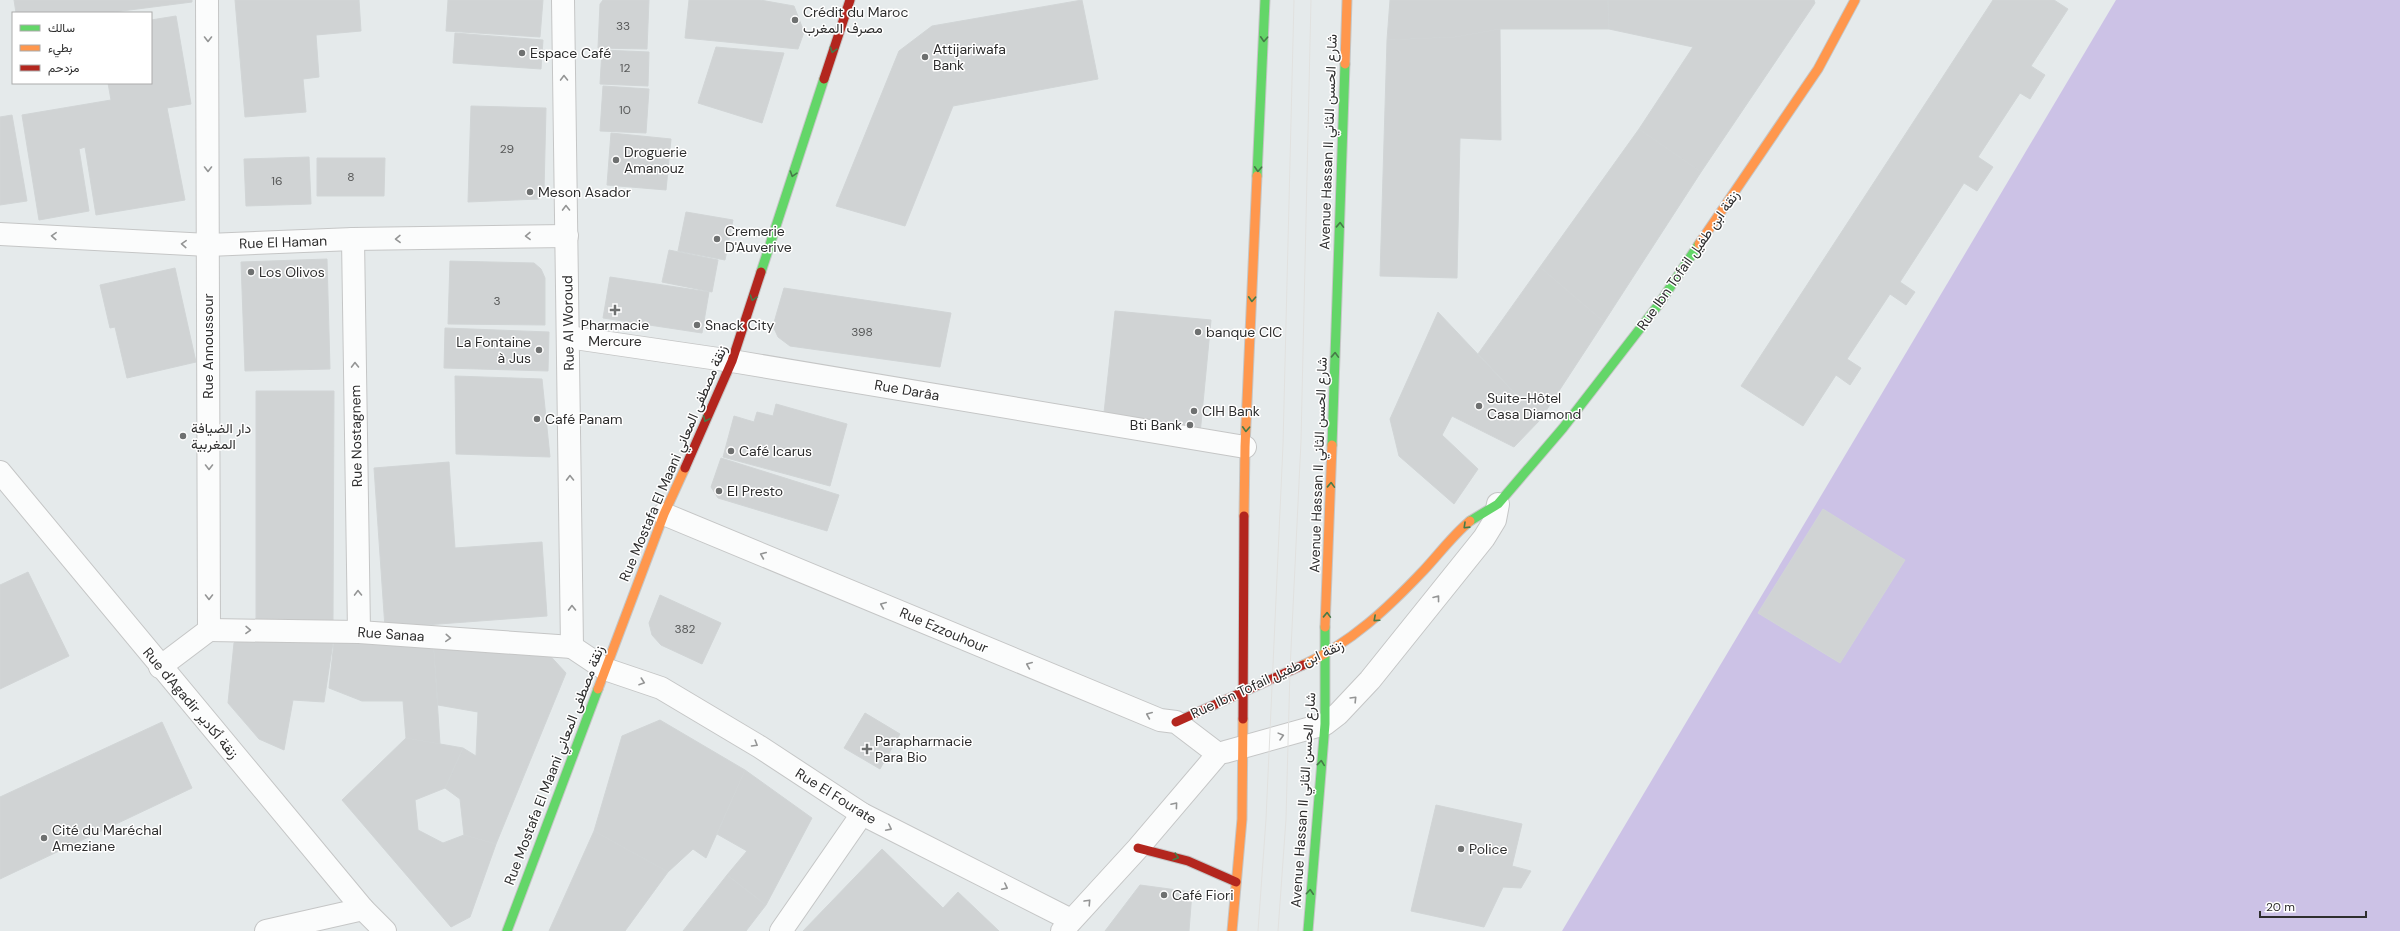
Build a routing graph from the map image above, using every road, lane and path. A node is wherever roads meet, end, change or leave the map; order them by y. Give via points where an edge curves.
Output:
1 (207, 0) edge
2 (563, 0) edge
3 (850, 0) edge
4 (1265, 0) edge
5 (1347, 0) edge
6 (1855, 0) edge
7 (0, 234) edge
8 (566, 236) junction
9 (353, 239) junction
10 (208, 246) junction
11 (568, 337) junction
12 (732, 361) junction
13 (1245, 447) junction
14 (0, 472) edge
15 (1498, 504) junction
16 (664, 514) junction
17 (209, 630) junction
18 (359, 632) junction
19 (572, 647) junction
20 (1326, 654) junction
21 (160, 667) junction
22 (605, 669) junction
23 (1245, 691) junction
24 (1176, 722) junction
25 (1325, 724) junction
26 (1244, 747) junction
27 (1218, 754) junction
28 (862, 814) junction
29 (1138, 848) junction
30 (1236, 882) junction
31 (363, 909) junction
32 (1067, 926) edge
33 (266, 931) edge
34 (385, 931) edge
35 (507, 931) edge
36 (781, 931) edge
37 (1232, 931) edge
38 (1308, 931) edge

1 -> 10 street, Rue Annoussour
8 -> 2 street, Rue Al Woroud
3 -> 12 street, Rue Mostafa El Maani زنقة مصطفى المعاني
4 -> 13 street
20 -> 5 street, Avenue Hassan II شارع الحسن الثاني
6 - 15 street, Rue Ibn Tofail زنقة ابن طفيل via 1818,69 1659,304 1563,428
10 -> 7 street, Rue El Haman
8 -> 9 street, Rue El Haman
8 - 11 street, Rue Al Woroud
9 - 10 street, Rue El Haman
18 -> 9 street, Rue Nostagnem
10 -> 17 street, Rue Annoussour
11 - 12 street, Rue Darâa
19 -> 11 street, Rue Al Woroud
12 - 13 street, Rue Darâa
12 -> 16 street, Rue Mostafa El Maani زنقة مصطفى المعاني
13 - 23 street
14 - 21 street, Rue d'Agadir زنقة أكادير
15 -> 20 street, Rue Ibn Tofail زنقة ابن طفيل via 1466,525 1374,621
25 -> 15 street, Rue Ibn Tofail زنقة ابن طفيل via 1354,699 1436,599 1491,527
16 - 22 street, Rue Mostafa El Maani زنقة مصطفى المعاني
24 -> 16 street, Rue Ezzouhour via 1160,720
17 -> 18 street, Rue Sanaa
17 - 21 street
18 -> 19 street, Rue Sanaa
19 - 22 street, Rue El Fourate
20 - 23 street, Rue Ibn Tofail زنقة ابن طفيل
20 - 25 street, Avenue Hassan II شارع الحسن الثاني
21 - 31 street, Rue d'Agadir زنقة أكادير
22 -> 28 street, Rue El Fourate via 661,688 760,747
22 - 35 street, Rue Mostafa El Maani زنقة مصطفى المعاني
23 - 24 street, Rue Ibn Tofail زنقة ابن طفيل
23 - 26 street
24 - 27 street, Rue Ezzouhour
26 -> 25 street
38 -> 25 street, Avenue Hassan II شارع الحسن الثاني
26 - 27 street
26 - 30 street via 1242,819
29 -> 27 street
28 -> 32 street, Rue El Fourate
28 - 36 street
29 -> 30 street via 1188,861
32 -> 29 street
30 - 37 street
31 - 33 street
31 - 34 street, Rue d'Agadir زنقة أكادير

